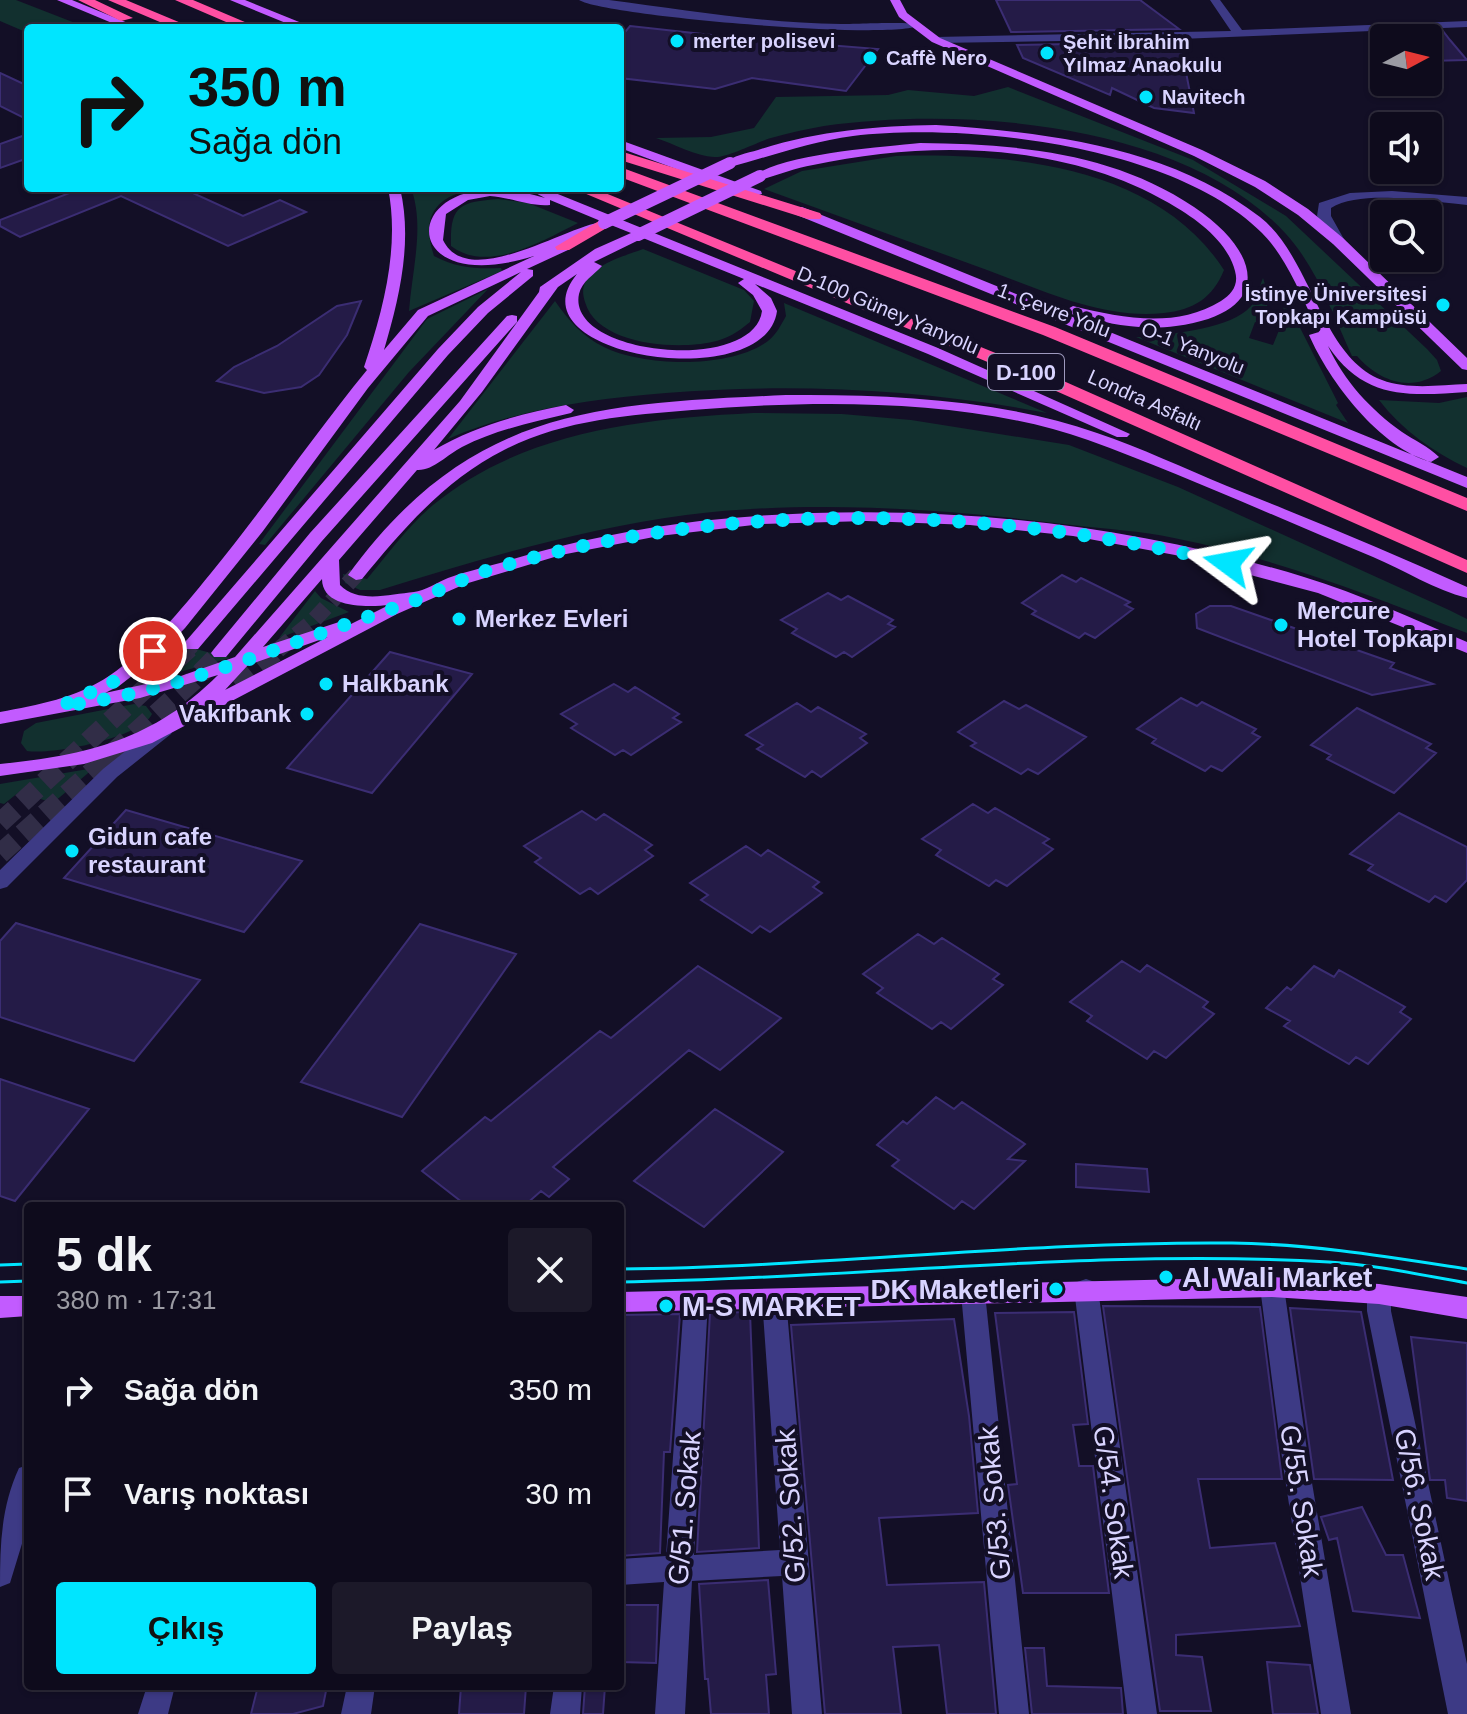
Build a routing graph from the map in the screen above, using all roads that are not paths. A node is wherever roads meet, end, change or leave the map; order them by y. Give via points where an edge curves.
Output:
1 (62, 0) edge
2 (84, 0) edge
3 (114, 0) edge
4 (181, 0) edge
5 (235, 0) edge
6 (584, 0) edge
7 (895, 0) edge
8 (1215, 0) edge
9 (124, 24) edge
10 (140, 24) edge
11 (176, 24) edge
12 (242, 24) edge
13 (298, 24) edge
14 (1467, 24) edge
15 (914, 25) junction
16 (1238, 32) junction
17 (932, 37) junction
18 (624, 145) edge
19 (624, 156) edge
20 (624, 174) edge
21 (395, 192) edge
22 (541, 192) edge
23 (590, 192) edge
24 (1467, 201) edge
25 (814, 216) junction
26 (600, 218) junction
27 (638, 235) junction
28 (1338, 241) junction
29 (563, 247) junction
30 (708, 259) junction
31 (928, 262) junction
32 (555, 282) junction
33 (1302, 285) junction
34 (1467, 366) edge
35 (363, 385) junction
36 (1467, 388) edge
37 (844, 397) junction
38 (1467, 476) edge
39 (1467, 483) edge
40 (1467, 505) edge
41 (363, 520) junction
42 (1385, 556) junction
43 (331, 559) junction
44 (1467, 567) edge
45 (356, 575) tunnel mouth
46 (436, 589) junction
47 (1467, 593) edge
48 (399, 607) junction
49 (192, 645) tunnel mouth
50 (1467, 648) edge
51 (220, 653) tunnel mouth
52 (239, 663) junction
53 (140, 692) junction
54 (61, 706) junction
55 (24, 714) junction
56 (0, 718) edge
57 (166, 728) junction
58 (0, 731) edge
59 (0, 770) edge
60 (0, 882) edge
61 (1272, 1287) junction
62 (1086, 1289) junction
63 (973, 1293) junction
64 (1379, 1294) junction
65 (774, 1299) junction
66 (696, 1301) junction
67 (624, 1302) edge
68 (24, 1306) edge
69 (0, 1307) edge
70 (1467, 1308) edge
71 (24, 1491) edge
72 (794, 1562) junction
73 (678, 1570) junction
74 (624, 1572) edge
75 (0, 1574) edge
76 (160, 1690) edge
77 (360, 1690) edge
78 (568, 1690) edge
79 (153, 1714) edge
80 (356, 1714) edge
81 (565, 1714) edge
82 (670, 1714) edge
83 (807, 1714) edge
84 (1014, 1714) edge
85 (1142, 1714) edge
86 (1336, 1714) edge
87 (1463, 1714) edge

1 - 9 main road
2 - 10 highway
3 - 11 highway
4 - 12 highway
5 - 13 main road
6 - 15 street via 816,27
7 - 15 main road
8 - 16 street
14 - 16 street
15 - 17 main road
16 - 17 street
17 - 28 main road via 1231,169 1303,212
18 - 25 main road, O-1 Yanyolu
19 - 25 highway
20 - 40 highway, 1. Çevre Yolu / D-100 via 1037,327
21 - 35 main road via 400,220 394,274 379,346
22 - 26 main road
23 - 44 highway, Londra Asfaltı / D-100 via 1053,383
24 - 28 street via 1358,196 1329,201 1324,216
25 - 31 main road, O-1 Yanyolu
26 - 26 main road via 511,259 451,258 437,241 440,212 474,194 516,194
26 - 29 highway
26 - 30 main road, D-100 Güney Yanyolu
26 - 33 main road, bridge via 730,163 802,142 885,129 989,130 1118,155 1178,176 1239,208 1272,235
27 - 30 main road via 587,271 572,293 579,321 616,344 668,355 693,354 731,347 759,333 771,310 766,298
27 - 31 main road, bridge via 760,176 821,158 904,148 994,150 1080,163 1145,183 1203,219 1234,254 1243,285 1237,296 1208,313 1166,322 1126,322 1077,312
27 - 32 main road
28 - 34 main road
29 - 35 main road via 423,313
29 - 49 main road via 508,288 443,352
30 - 42 main road, D-100 Güney Yanyolu via 1063,408
31 - 39 main road, O-1 Yanyolu
32 - 41 main road via 465,403
32 - 51 main road via 474,359
33 - 36 main road via 1340,354 1364,379 1403,391
33 - 38 main road via 1320,346 1344,388 1388,430
35 - 54 main road via 179,624 113,682
37 - 41 main road via 770,393 667,398 519,419 442,450
37 - 42 main road via 983,411 1091,436
37 - 45 main road via 641,410 531,432 473,460 421,499
41 - 43 main road
42 - 47 main road, D-100 Güney Yanyolu
43 - 46 main road via 331,586 345,598 372,601
43 - 52 main road
46 - 48 main road
46 - 50 main road via 558,552 703,527 819,517 995,522 1144,544 1275,574
48 - 52 main road
48 - 57 main road
52 - 53 main road
52 - 57 main road
53 - 54 main road
53 - 57 main road via 168,705
54 - 55 main road
55 - 56 main road
55 - 58 main road
57 - 59 main road via 115,748
57 - 60 street via 110,773
61 - 62 main road
61 - 64 main road
61 - 86 street, G/55. Sokak
62 - 63 main road
62 - 85 street, G/54. Sokak
63 - 65 main road
63 - 84 street, G/53. Sokak
64 - 70 main road
64 - 87 street, G/56. Sokak
65 - 66 main road
65 - 72 street, G/52. Sokak
66 - 67 main road
66 - 73 street, G/51. Sokak
68 - 69 main road
71 - 75 street
72 - 73 street
72 - 83 street, G/52. Sokak
73 - 74 street
73 - 82 street, G/51. Sokak
76 - 79 street
77 - 80 street
78 - 81 street

